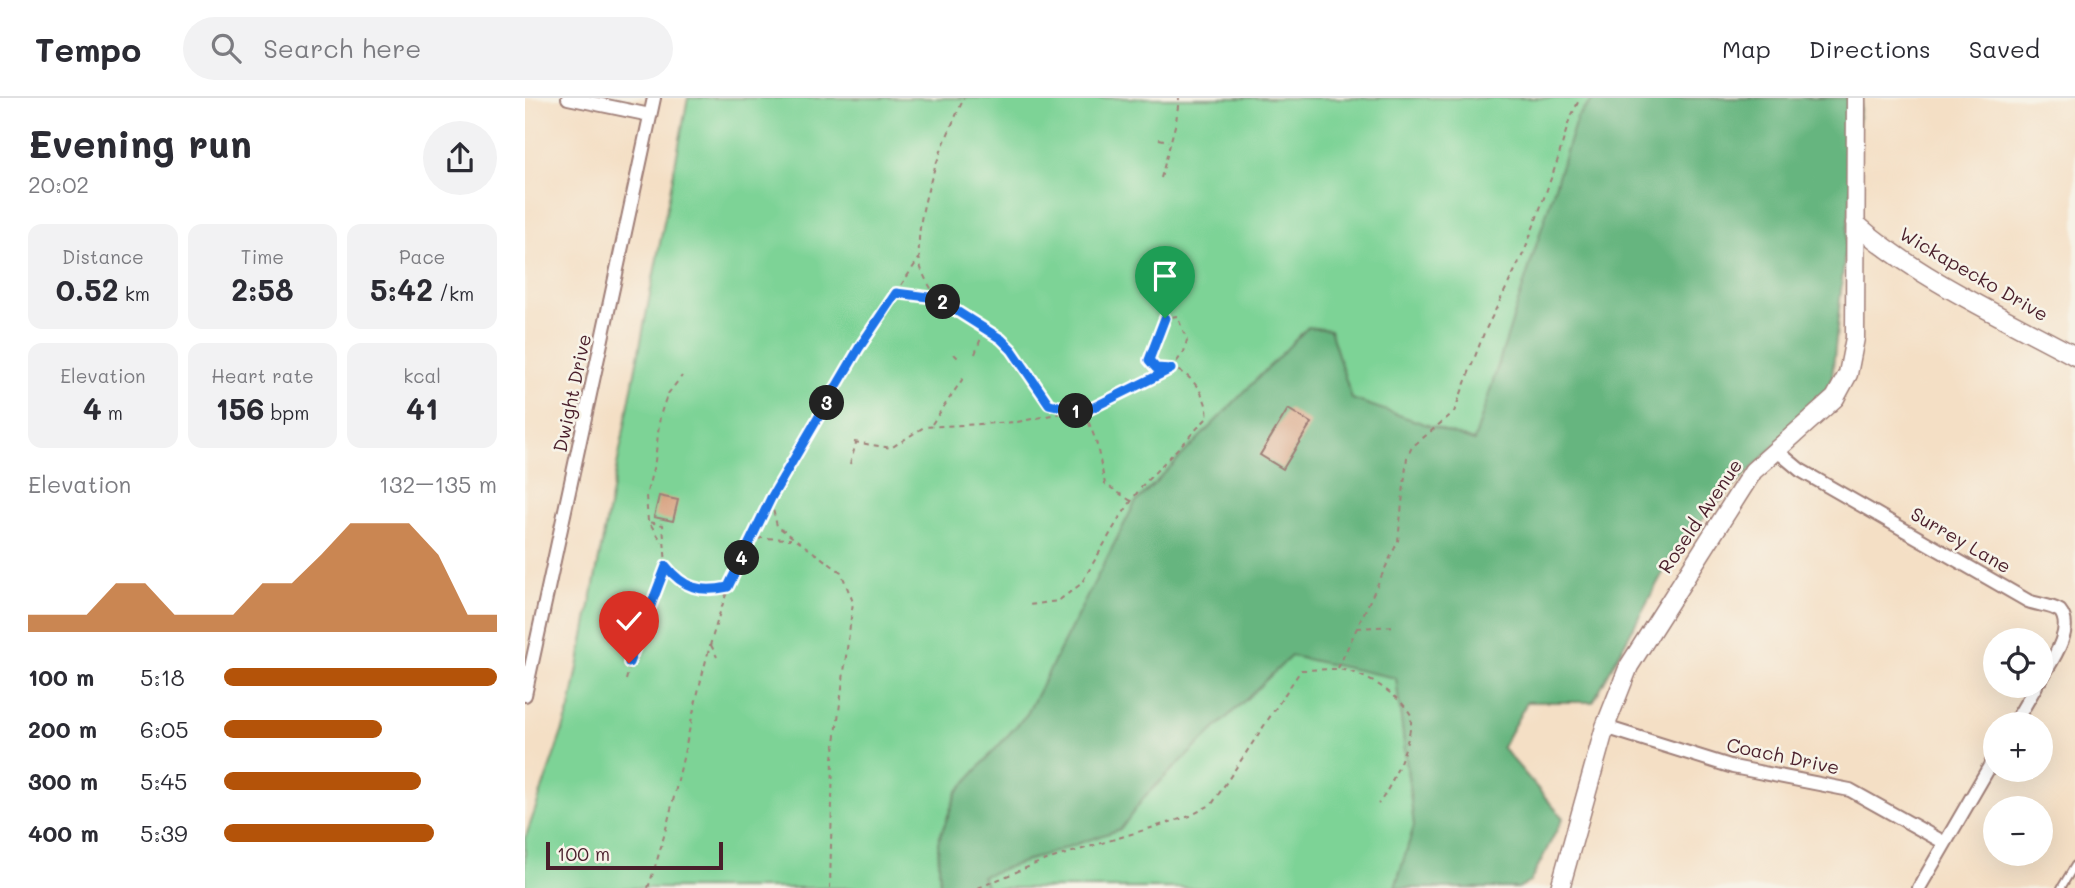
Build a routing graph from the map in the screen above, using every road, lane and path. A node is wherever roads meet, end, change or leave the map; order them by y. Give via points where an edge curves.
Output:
1 (568, 98) edge
2 (654, 98) edge
3 (964, 98) edge
4 (1178, 98) edge
5 (1580, 98) edge
6 (1856, 98) edge
7 (650, 114) junction
8 (1159, 139) dead end
9 (1170, 141) junction
10 (1161, 178) dead end
11 (1855, 223) junction
12 (920, 257) junction
13 (896, 293) junction
14 (936, 298) junction
15 (981, 338) dead end
16 (954, 354) dead end
17 (975, 354) dead end
18 (2075, 356) edge
19 (959, 359) dead end
20 (1171, 369) junction
21 (682, 376) dead end
22 (964, 377) dead end
23 (1072, 410) junction
24 (1084, 412) junction
25 (932, 425) junction
26 (1776, 450) junction
27 (850, 464) dead end
28 (771, 498) junction
29 (1131, 501) junction
30 (649, 522) junction
31 (792, 540) junction
32 (663, 542) junction
33 (748, 544) junction
34 (666, 566) junction
35 (728, 587) junction
36 (1029, 605) dead end
37 (1396, 626) dead end
38 (1356, 628) junction
39 (709, 643) junction
40 (717, 657) dead end
41 (2053, 664) edge
42 (1337, 669) junction
43 (626, 680) dead end
44 (525, 695) edge
45 (1605, 727) junction
46 (1983, 778) edge
47 (1378, 804) dead end
48 (1945, 843) junction
49 (2075, 865) edge
50 (647, 888) edge
51 (831, 888) edge
52 (978, 888) edge
53 (1560, 888) edge
54 (1919, 888) edge
55 (2061, 888) edge

1 - 7 street
2 - 7 street, Dwight Drive
3 - 12 path via 929,186
4 - 9 path
5 - 38 path via 1525,250 1494,310 1454,412 1412,447 1407,457 1398,541
6 - 11 street, Roseld Avenue
7 - 44 street, Dwight Drive
8 - 9 path
9 - 10 path
11 - 18 street, Wickapecko Drive via 1876,242 1951,288
11 - 26 street, Roseld Avenue via 1855,338 1848,374 1829,405
12 - 13 path
12 - 14 path
13 - 14 path
13 - 28 path
14 - 23 path via 1012,350 1049,404
15 - 17 path
16 - 19 path
20 - 20 path via 1156,368 1149,360 1162,323 1173,315 1181,320 1187,340
20 - 24 path
20 - 29 path via 1189,377 1208,410 1207,418
21 - 30 path via 667,395 660,416 646,496
22 - 25 path
23 - 24 path
23 - 25 path via 1017,422
24 - 29 path via 1105,484
25 - 27 path via 917,429 896,446 855,442
26 - 41 street, Surrey Lane via 1800,470 2028,601 2061,611 2070,624 2070,642
26 - 45 street, Roseld Avenue via 1753,471 1629,666
28 - 31 path via 777,526
28 - 33 path
29 - 36 path via 1081,584 1058,601
30 - 32 path
30 - 32 path via 663,525
31 - 33 path via 761,538
31 - 51 path via 841,572 853,602 833,758
32 - 34 path
33 - 35 path
34 - 35 path via 691,588
34 - 43 path
35 - 39 path
37 - 38 path
38 - 42 path
39 - 40 path
39 - 50 path via 671,817
42 - 47 path via 1382,687 1411,715 1412,727 1391,789
42 - 52 path via 1301,670 1223,789 1202,811 1040,862
45 - 48 street, Coach Drive via 1733,767 1850,790
45 - 53 street, Roseld Avenue
46 - 48 street
48 - 54 street
49 - 55 lane

